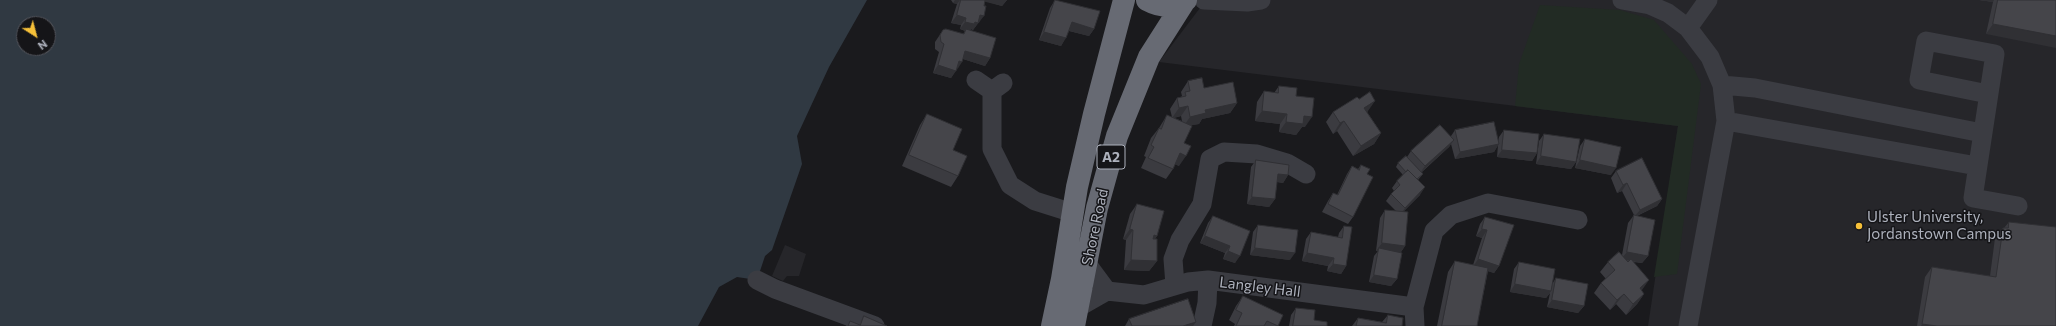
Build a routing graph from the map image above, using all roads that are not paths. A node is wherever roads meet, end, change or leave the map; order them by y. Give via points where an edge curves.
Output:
1 (1124, 0) edge
2 (1147, 0) edge
3 (1261, 0) edge
4 (1622, 0) edge
5 (1708, 0) edge
6 (1191, 1) edge
7 (1688, 28) junction
8 (976, 80) dead end
9 (1722, 85) junction
10 (1988, 94) dead end
11 (1726, 121) junction
12 (1982, 133) junction
13 (1977, 166) junction
14 (1306, 174) dead end
15 (2018, 206) dead end
16 (1074, 213) junction
17 (1578, 220) dead end
18 (1087, 264) junction
19 (757, 280) dead end
20 (1208, 280) junction
21 (1175, 285) junction
22 (1107, 291) junction
23 (1414, 307) junction
24 (1076, 316) edge
25 (1048, 324) edge
26 (876, 326) edge
27 (1202, 326) edge
28 (1415, 326) edge
29 (1688, 326) edge

1 - 16 highway, Shore Road / A2 via 1094,114 1077,187
2 - 6 highway via 1164,6
3 - 6 street
4 - 7 street via 1650,5
5 - 7 street
6 - 18 highway, Shore Road / A2 via 1149,57 1117,136 1097,208
7 - 9 street via 1710,57
8 - 16 street via 997,87 992,149 1010,186 1035,201
9 - 11 street
9 - 12 street via 1755,88
10 - 12 street
11 - 13 street
11 - 29 street
12 - 13 street
13 - 15 street via 1973,198
14 - 21 street via 1287,163 1257,154 1224,152 1210,159 1202,204 1180,240 1173,259
16 - 25 highway, Shore Road / A2
17 - 23 street via 1488,203 1451,215 1434,231
18 - 22 street
18 - 24 highway, Shore Road / A2
19 - 26 street via 774,289
20 - 21 street, Langley Hall
20 - 23 street, Langley Hall
20 - 27 street
21 - 22 street, Langley Hall via 1144,295
22 - 24 street
23 - 28 street

